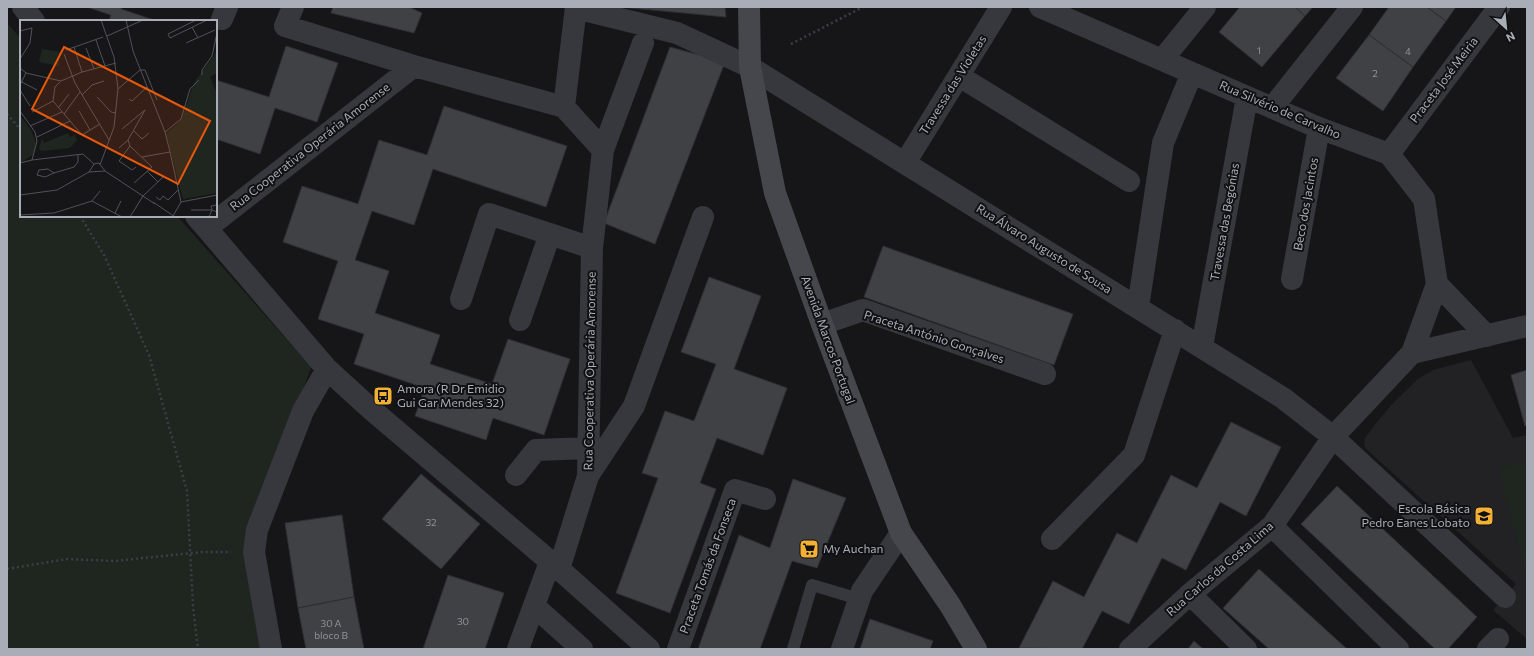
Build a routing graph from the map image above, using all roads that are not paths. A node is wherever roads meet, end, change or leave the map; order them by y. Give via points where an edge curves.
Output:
1 (23, 7) edge
2 (576, 7) edge
3 (749, 7) edge
4 (1001, 7) edge
5 (1040, 7) edge
6 (1205, 7) edge
7 (1352, 7) edge
8 (1499, 7) edge
9 (289, 17) edge
10 (33, 20) edge
11 (643, 43) dead end
12 (1162, 60) junction
13 (414, 66) junction
14 (750, 67) junction
15 (1192, 73) junction
16 (959, 76) junction
17 (1247, 97) junction
18 (564, 107) junction
19 (1272, 108) junction
20 (1320, 128) junction
21 (603, 150) junction
22 (1389, 154) junction
23 (905, 163) junction
24 (1129, 181) dead end
25 (217, 211) edge
26 (703, 217) dead end
27 (202, 222) edge
28 (550, 234) junction
29 (592, 248) junction
30 (1292, 279) dead end
31 (1437, 284) junction
32 (461, 299) dead end
33 (1138, 307) junction
34 (520, 320) dead end
35 (822, 324) junction
36 (1527, 326) edge
37 (1175, 330) junction
38 (1487, 336) junction
39 (1202, 347) junction
40 (1412, 353) junction
41 (327, 369) junction
42 (1045, 374) dead end
43 (1333, 437) junction
44 (589, 448) junction
45 (516, 475) dead end
46 (588, 476) junction
47 (765, 499) dead end
48 (1272, 526) junction
49 (901, 533) junction
50 (1052, 539) dead end
51 (555, 565) junction
52 (1190, 594) junction
53 (1505, 597) dead end
54 (859, 598) junction
55 (534, 606) junction
56 (271, 649) edge
57 (518, 649) edge
58 (582, 649) edge
59 (649, 649) edge
60 (678, 649) edge
61 (793, 649) edge
62 (842, 649) edge
63 (976, 649) edge
64 (1130, 649) edge
65 (1246, 649) edge
66 (1398, 649) edge

1 - 10 street
2 - 14 street, Rua Álvaro Augusto de Sousa via 677,33
2 - 18 street
3 - 14 main road, Avenida Marcos Portugal
4 - 16 street, Travessa das Violetas
5 - 12 street, Rua Silvério de Carvalho
6 - 12 street
7 - 19 street
8 - 22 street, Praceta José Meiria
9 - 13 street
11 - 21 street, Rua Cooperativa Operária Amorense
12 - 15 street, Rua Silvério de Carvalho
13 - 18 street
13 - 25 street, Rua Cooperativa Operária Amorense
14 - 23 street, Rua Álvaro Augusto de Sousa
14 - 35 main road, Avenida Marcos Portugal via 775,193
15 - 17 street, Rua Silvério de Carvalho
15 - 33 street via 1163,143
16 - 23 street, Travessa das Violetas
16 - 24 street
17 - 19 street, Rua Silvério de Carvalho
17 - 39 street, Travessa das Begónias
18 - 21 street
19 - 20 street, Rua Silvério de Carvalho
20 - 22 street, Rua Silvério de Carvalho
20 - 30 street, Beco dos Jacintos
21 - 29 street, Rua Cooperativa Operária Amorense
22 - 31 street via 1424,199
23 - 33 street, Rua Álvaro Augusto de Sousa
26 - 46 street, Rua Cooperativa Operária Amorense via 634,406
27 - 41 street
28 - 29 street
28 - 32 street via 489,214
28 - 34 street
29 - 44 street, Rua Cooperativa Operária Amorense
31 - 38 street
31 - 40 street
33 - 37 street, Rua Álvaro Augusto de Sousa
35 - 42 street, Praceta António Gonçalves via 863,310
35 - 49 main road, Avenida Marcos Portugal
36 - 38 street
37 - 39 street, Rua Álvaro Augusto de Sousa
37 - 50 street via 1134,455
38 - 40 street
39 - 43 street, Rua Álvaro Augusto de Sousa via 1283,398
40 - 43 street, Rua Carlos da Costa Lima
41 - 51 street
41 - 56 street via 303,411 257,530 254,552
43 - 48 street, Rua Carlos da Costa Lima
43 - 53 street, Rua Álvaro Augusto de Sousa
44 - 45 street via 536,450
44 - 46 street, Rua Cooperativa Operária Amorense
46 - 51 street
47 - 60 street, Praceta Tomás da Fonseca via 735,490
48 - 52 street, Rua Carlos da Costa Lima
48 - 66 street
49 - 54 street
49 - 63 main road, Avenida Marcos Portugal via 950,605
51 - 55 street
51 - 59 street
52 - 64 street, Rua Carlos da Costa Lima
52 - 65 street
54 - 61 lane via 812,585
54 - 62 street
55 - 57 street
55 - 58 street

